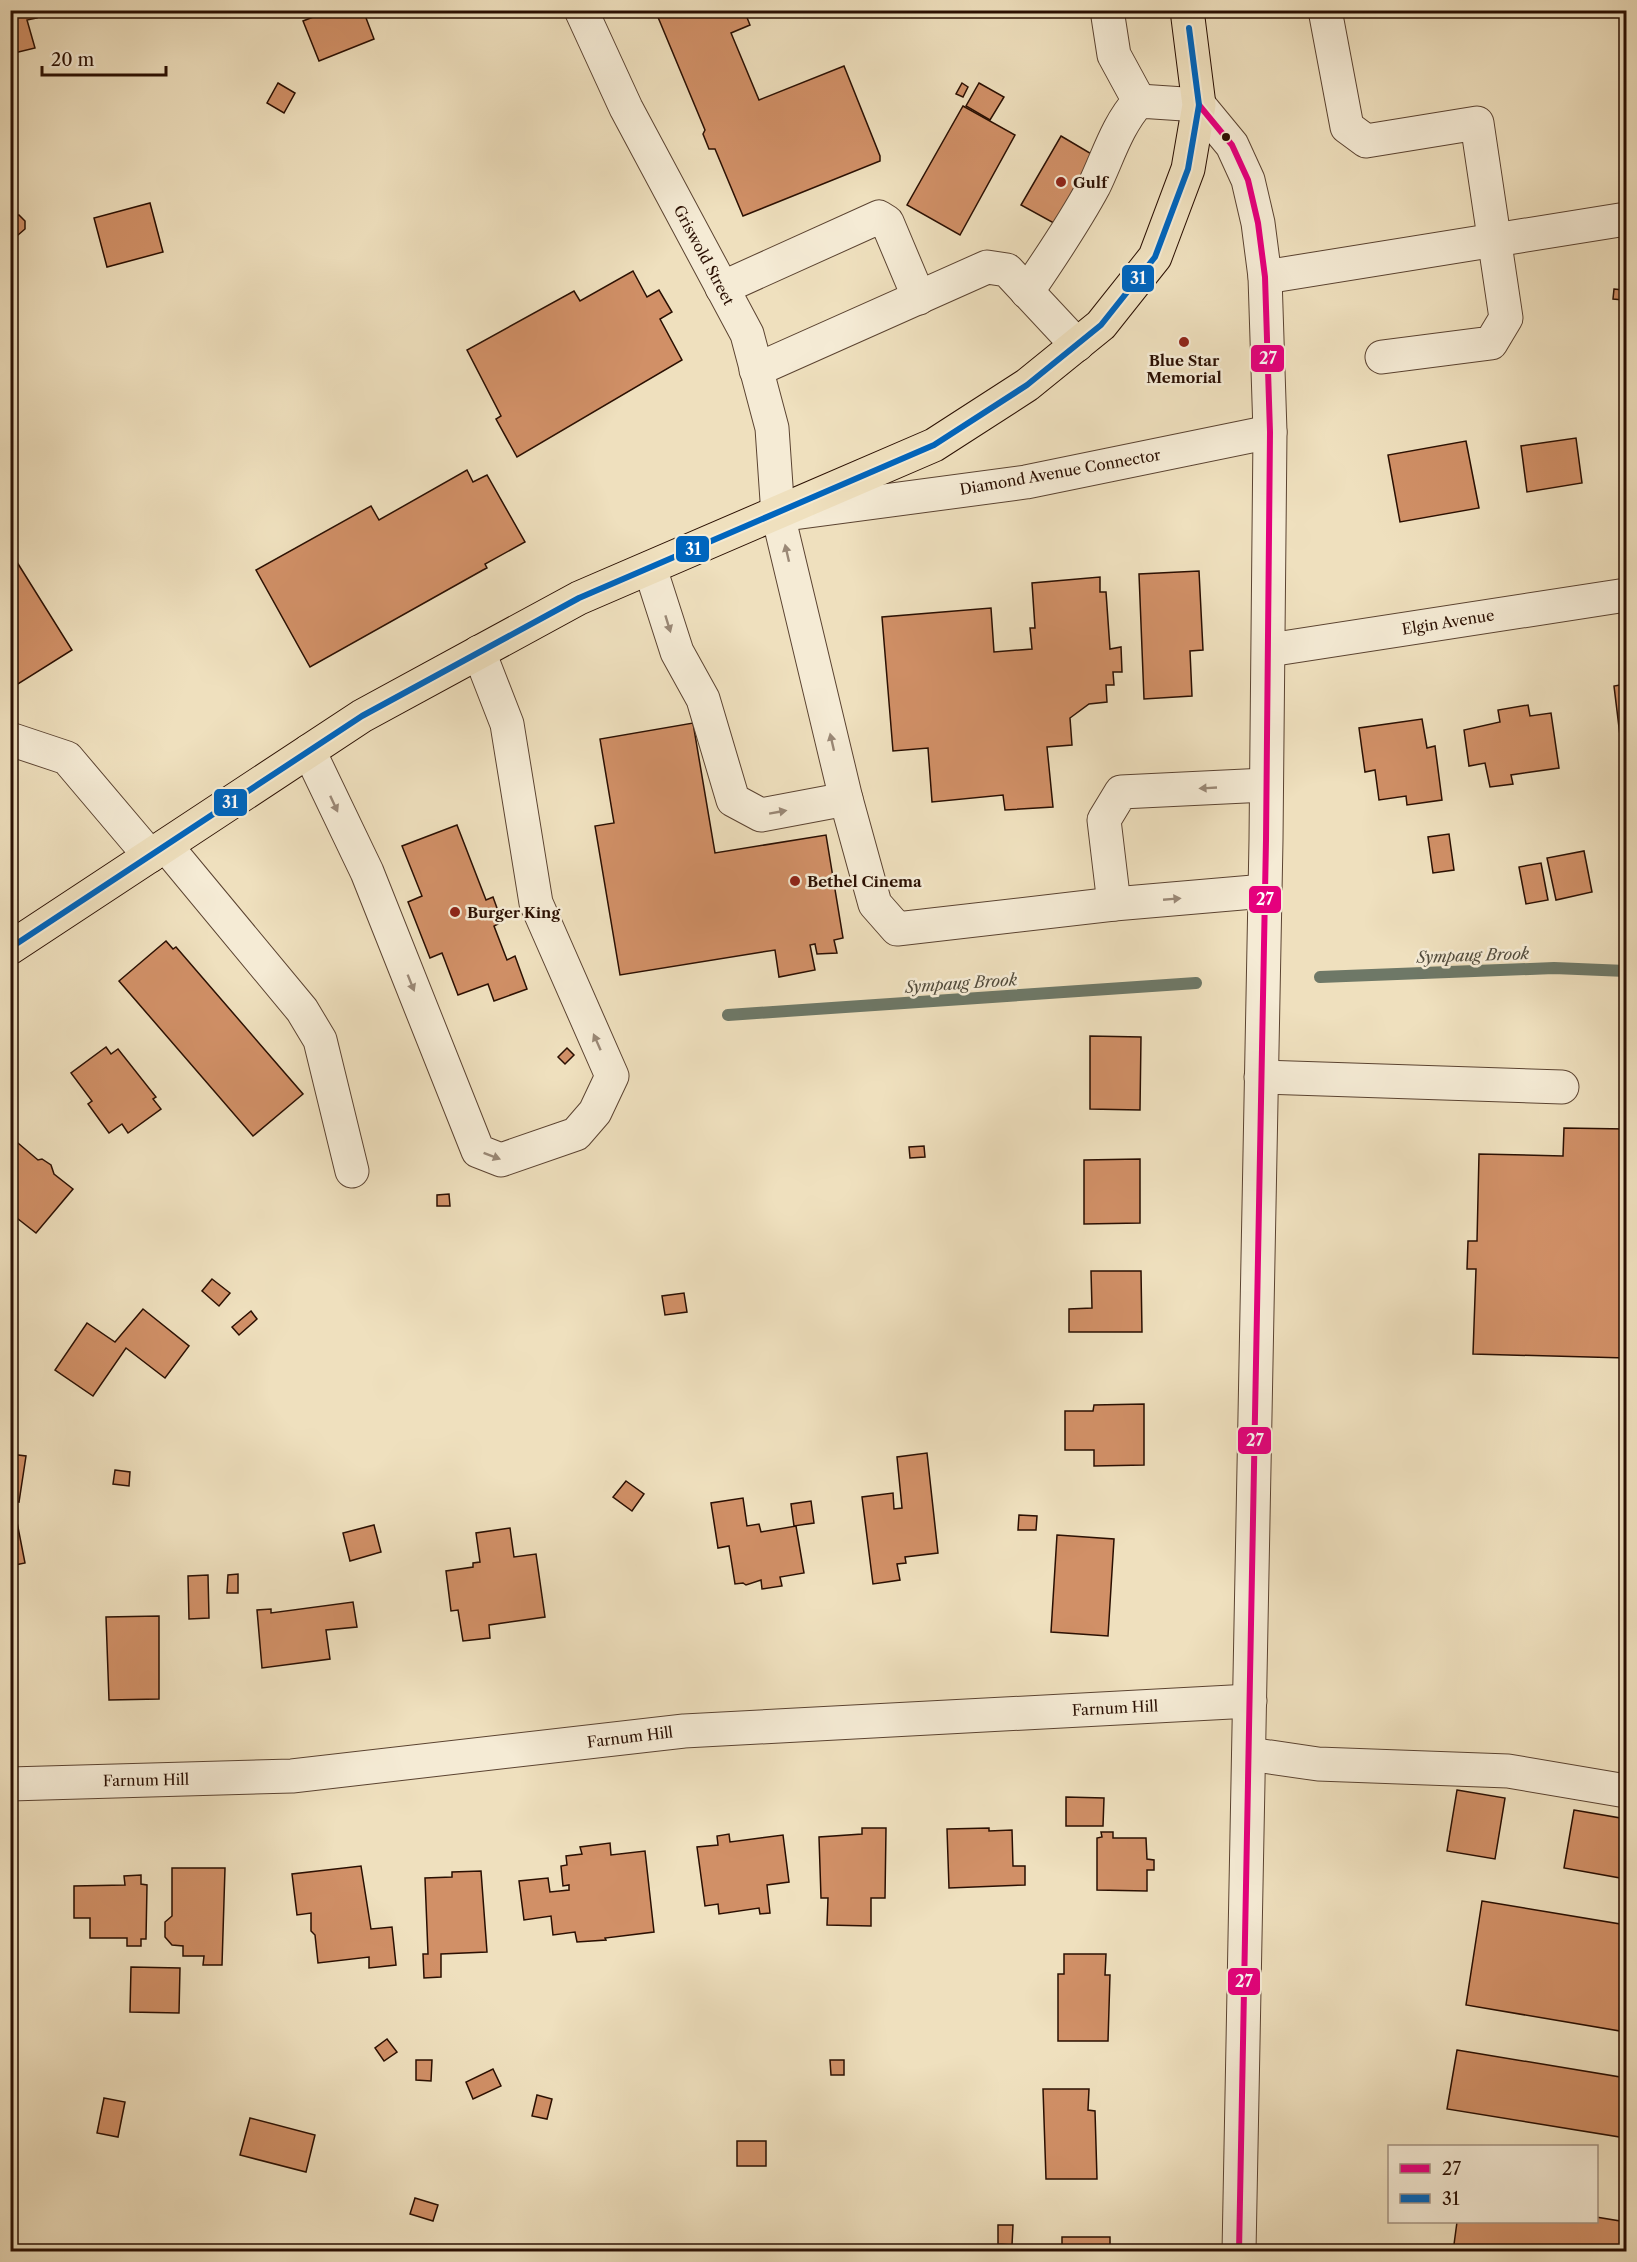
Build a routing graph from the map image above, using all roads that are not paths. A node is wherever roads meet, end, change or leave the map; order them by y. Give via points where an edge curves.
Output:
1 (581, 10) edge
2 (1107, 10) edge
3 (1187, 10) edge
4 (1325, 10) edge
5 (1139, 100) junction
6 (1198, 105) junction
7 (1626, 219) edge
8 (1495, 242) junction
9 (1266, 276) junction
10 (722, 288) junction
11 (1027, 292) junction
12 (919, 298) junction
13 (1077, 345) junction
14 (1382, 357) dead end
15 (756, 370) junction
16 (1270, 432) junction
17 (778, 515) junction
18 (650, 568) junction
19 (1626, 595) edge
20 (1269, 650) junction
21 (479, 652) junction
22 (10, 740) edge
23 (309, 751) junction
24 (1266, 785) junction
25 (846, 799) junction
26 (158, 851) junction
27 (1264, 891) junction
28 (1114, 904) junction
29 (10, 948) edge
30 (1261, 1077) junction
31 (1562, 1087) dead end
32 (352, 1171) dead end
33 (1250, 1701) junction
34 (1249, 1754) junction
35 (10, 1784) edge
36 (1626, 1791) edge
37 (1239, 2252) edge

1 - 10 street, Griswold Street via 626,108
2 - 5 street via 1114,55
3 - 6 main road
4 - 8 street via 1347,127 1356,134 1366,141 1477,123
5 - 6 street
5 - 11 street via 1125,116 1071,229
6 - 9 street via 1232,144 1248,180
6 - 13 main road via 1188,169 1155,257 1101,326
7 - 8 street
8 - 9 street
8 - 14 street via 1506,318 1491,342
9 - 16 street
10 - 12 street via 879,217 887,222
10 - 15 street, Griswold Street via 747,334
11 - 12 street via 1007,270 987,267
11 - 13 street
12 - 15 street
13 - 17 main road via 1027,385 934,446
15 - 17 street, Griswold Street via 772,428
16 - 17 street, Diamond Avenue Connector via 1026,482
16 - 20 street
17 - 18 main road
25 -> 17 street, Griswold Street
18 - 21 main road via 579,598
18 -> 25 street via 676,652 703,699 734,800 760,815
19 - 20 street, Elgin Avenue
20 - 24 street
21 - 23 main road via 362,716
23 -> 21 street via 367,872 478,1151 501,1160 576,1134 595,1112 612,1076 536,903 507,724
22 - 26 street via 67,758
23 - 26 main road
24 - 27 street
24 -> 28 street via 1121,792 1104,820
25 - 28 street, Griswold Street via 875,904 897,929
26 - 29 main road
26 - 32 street via 308,1020 320,1041
28 -> 27 street
27 - 30 street
30 - 31 street
30 - 33 street
33 - 34 street
33 - 35 street, Farnum Hill via 684,1731 292,1776
34 - 36 street via 1318,1764 1508,1771
34 - 37 street

